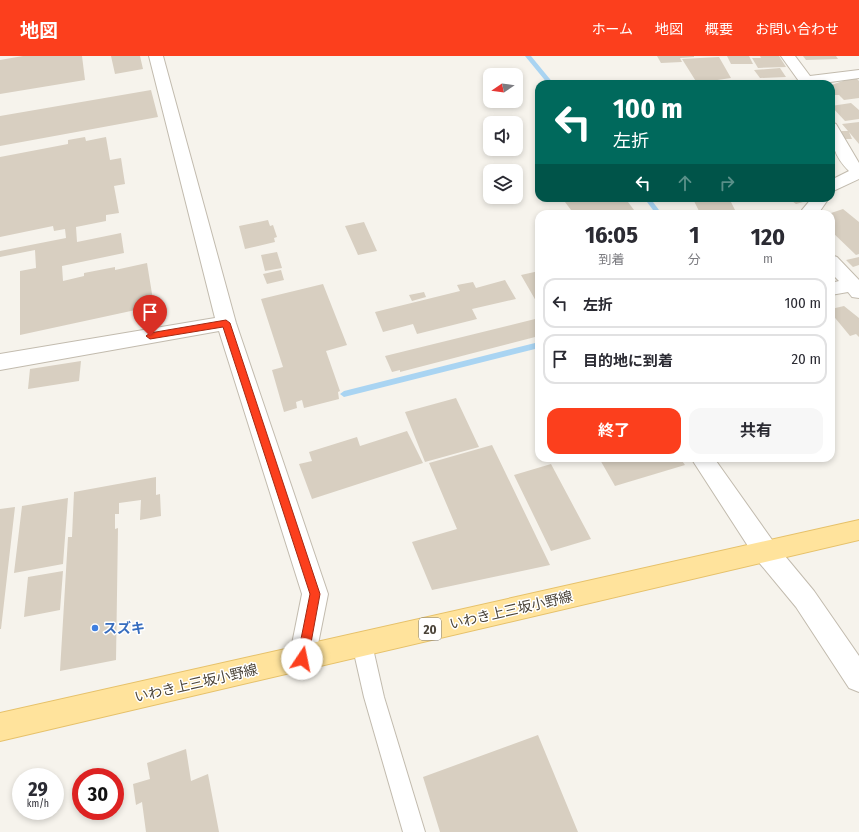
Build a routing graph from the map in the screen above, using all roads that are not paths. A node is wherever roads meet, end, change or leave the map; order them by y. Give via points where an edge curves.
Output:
1 (156, 56) edge
2 (788, 56) edge
3 (859, 74) edge
4 (806, 80) edge
5 (820, 80) edge
6 (835, 134) edge
7 (835, 164) edge
8 (855, 168) edge
9 (835, 184) edge
10 (835, 265) edge
11 (835, 289) edge
12 (856, 289) edge
13 (226, 323) junction
14 (0, 362) edge
15 (705, 462) edge
16 (859, 530) edge
17 (766, 552) junction
18 (362, 644) junction
19 (302, 659) junction
20 (859, 679) edge
21 (0, 727) edge
22 (414, 832) edge

1 - 13 street
2 - 4 street
3 - 5 street
6 - 8 street
7 - 8 street
8 - 9 street
10 - 12 street
11 - 12 street
13 - 14 street
13 - 19 street via 315,594
15 - 17 street
16 - 17 main road, いわき上三坂小野線 / 20
17 - 18 main road, いわき上三坂小野線 / 20
17 - 20 street via 805,599
18 - 19 main road, いわき上三坂小野線 / 20
18 - 22 lane via 374,697
19 - 21 main road, いわき上三坂小野線 / 20

